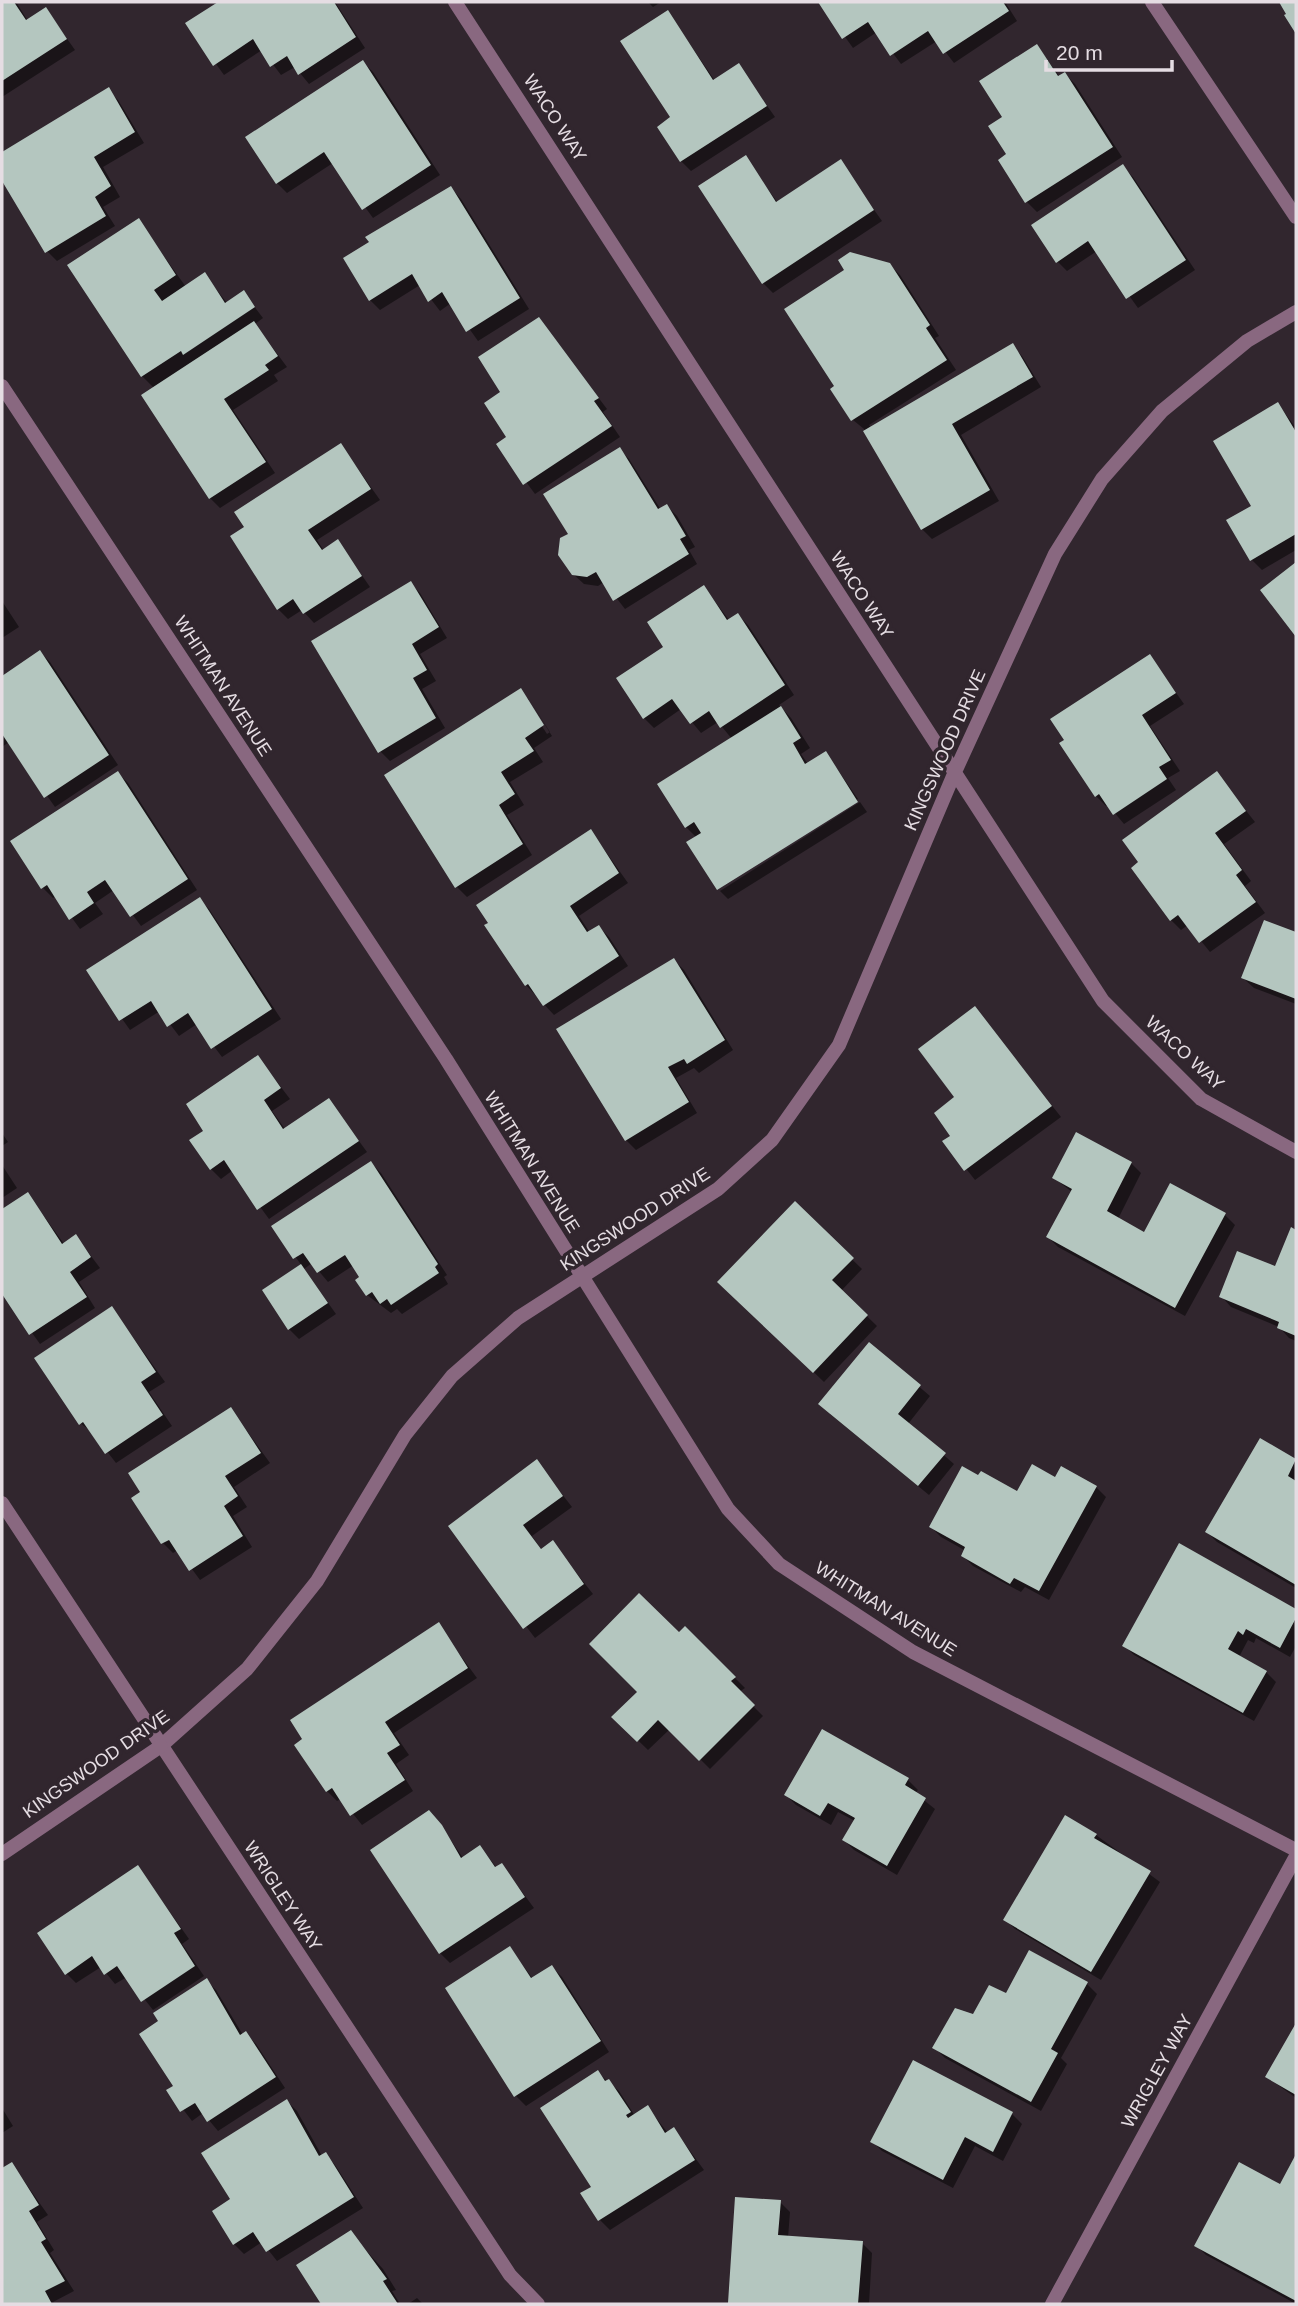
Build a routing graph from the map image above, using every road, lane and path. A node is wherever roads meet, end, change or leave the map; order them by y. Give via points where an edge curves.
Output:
1 (455, 2) edge
2 (1152, 2) edge
3 (1296, 217) edge
4 (1296, 313) edge
5 (2, 386) edge
6 (954, 774) junction
7 (1296, 1152) edge
8 (581, 1277) junction
9 (2, 1503) edge
10 (161, 1746) junction
11 (1296, 1850) edge
12 (2, 1854) edge
13 (1296, 1856) edge
14 (538, 2304) edge
15 (1052, 2304) edge

1 - 6 street, WACO WAY
2 - 3 street
4 - 6 street, KINGSWOOD DRIVE via 1247,341 1162,411 1102,479 1055,554
5 - 8 street, WHITMAN AVENUE via 446,1059
6 - 7 street, WACO WAY via 1103,1001 1201,1099
6 - 8 street, KINGSWOOD DRIVE via 839,1045 772,1140 718,1189
8 - 10 street, KINGSWOOD DRIVE via 518,1318 452,1376 405,1436 317,1581 247,1669
8 - 11 street, WHITMAN AVENUE via 728,1509 779,1564 913,1652
9 - 10 street, WRIGLEY WAY
10 - 12 street, KINGSWOOD DRIVE
10 - 14 street, WRIGLEY WAY via 509,2275
13 - 15 street, WRIGLEY WAY

